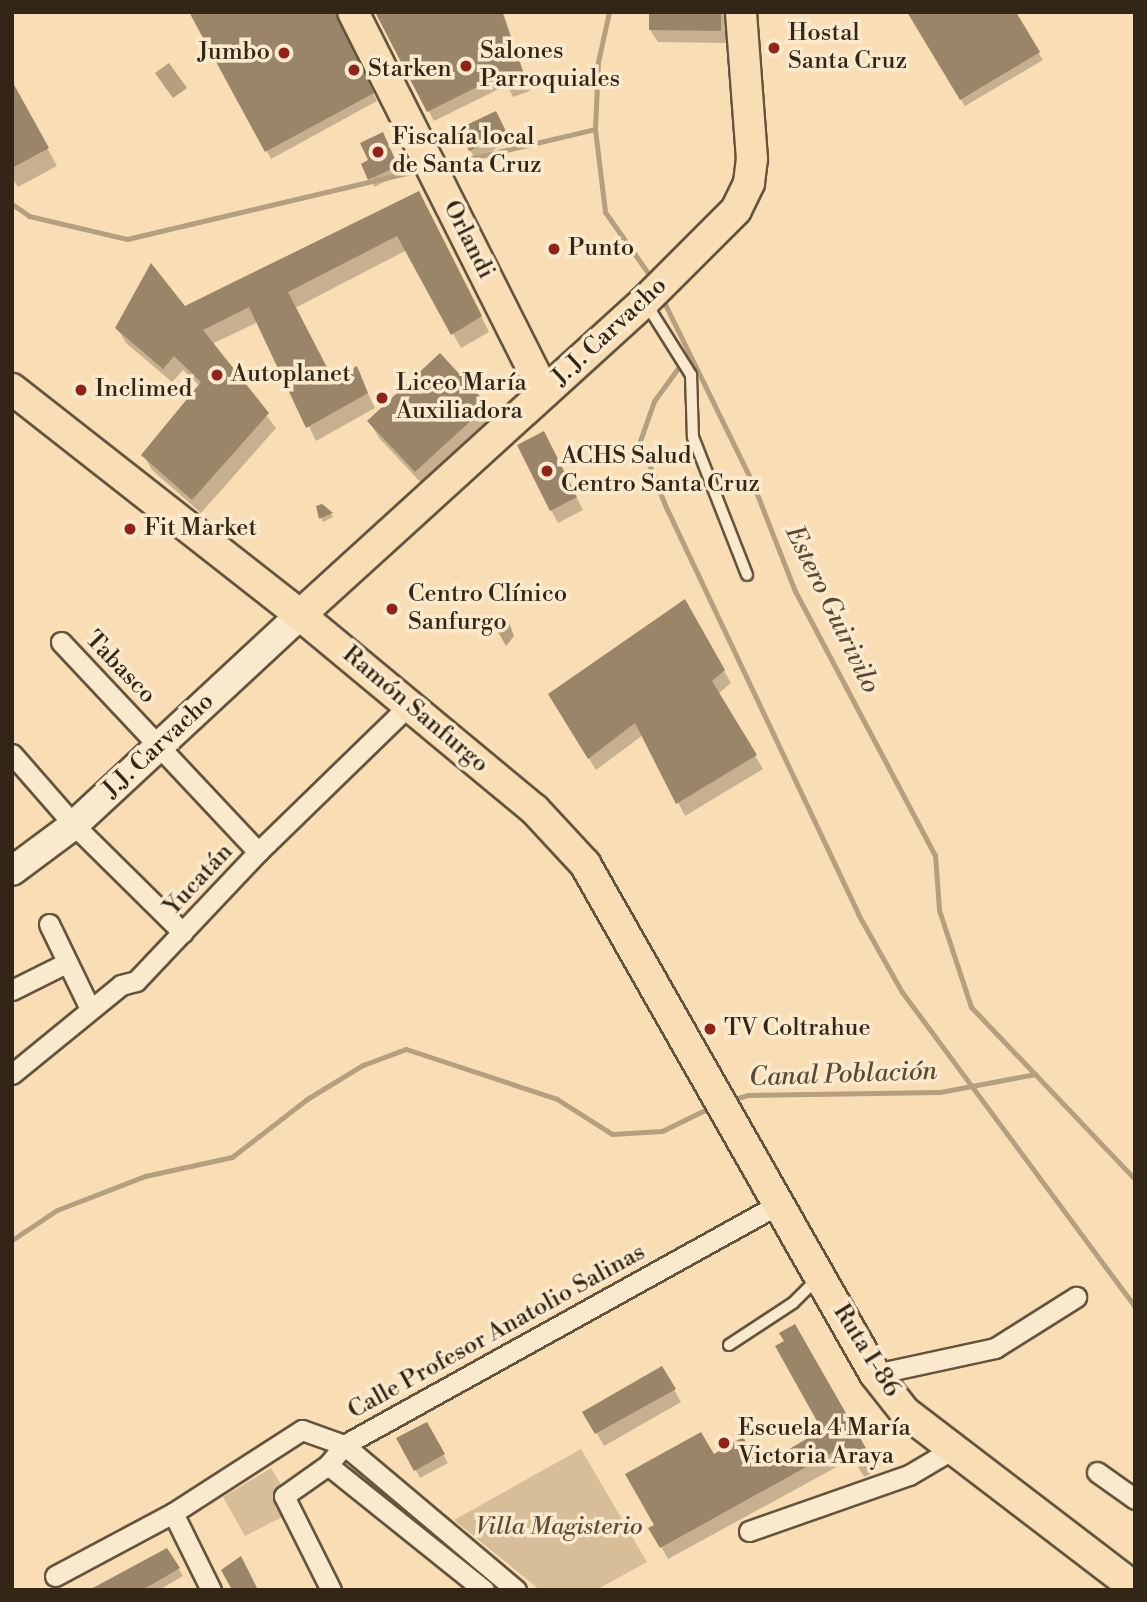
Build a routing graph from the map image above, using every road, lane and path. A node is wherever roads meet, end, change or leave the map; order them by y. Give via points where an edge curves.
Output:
1 (353, 12) edge
2 (741, 12) edge
3 (648, 298) junction
4 (12, 389) edge
5 (544, 392) junction
6 (747, 575) dead end
7 (300, 615) junction
8 (61, 642) dead end
9 (411, 704) junction
10 (160, 745) junction
11 (12, 754) edge
12 (74, 825) junction
13 (258, 852) junction
14 (12, 871) edge
15 (49, 924) dead end
16 (183, 933) junction
17 (66, 963) junction
18 (12, 990) edge
19 (90, 1009) junction
20 (12, 1074) edge
21 (727, 1111) joint
22 (779, 1204) junction
23 (820, 1276) junction
24 (1076, 1297) dead end
25 (729, 1345) dead end
26 (875, 1374) junction
27 (344, 1445) junction
28 (953, 1449) junction
29 (328, 1465) junction
30 (1097, 1472) dead end
31 (1135, 1499) edge
32 (173, 1513) junction
33 (749, 1531) dead end
34 (55, 1576) dead end
35 (1135, 1588) edge
36 (211, 1590) edge
37 (331, 1590) edge
38 (484, 1590) edge
39 (516, 1590) edge

1 - 5 main road, Orlandi
2 - 3 main road, J. J. Carvacho via 752,159 749,183 736,210
3 - 5 main road, J. J. Carvacho
3 - 6 lane via 691,375 694,437
4 - 7 main road, Ramón Sanfurgo
5 - 7 main road, J. J. Carvacho
7 - 9 main road, Ramón Sanfurgo
7 - 10 main road, J.J. Carvacho
8 - 10 street, Tabasco
9 - 13 street, Yucatán
9 - 21 main road, Ramón Sanfurgo via 535,810 585,864
10 - 12 main road, J.J. Carvacho
10 - 13 street, Tabasco
11 - 12 street
12 - 14 main road, J.J. Carvacho
12 - 16 street
13 - 16 street, Yucatán
15 - 17 street
16 - 19 street, Yucatán via 136,981 121,985
17 - 18 street
17 - 19 street
19 - 20 street, Yucatán
21 - 22 main road, Ruta I-86
22 - 23 main road, Ruta I-86
22 - 27 street, Calle Profesor Anatolio Salinas
23 - 25 lane via 793,1303
23 - 26 main road, Ruta I-86
24 - 26 street via 995,1348
26 - 28 main road, Ruta I-86 via 905,1412
27 - 29 street
27 - 32 street, Calle Profesor Anatolio Salinas via 302,1430
27 - 39 street
28 - 33 street via 909,1475
28 - 35 main road, Ruta I-86
29 - 37 street via 284,1496
29 - 38 street
30 - 31 street
32 - 34 street, Calle Profesor Anatolio Salinas
32 - 36 street

